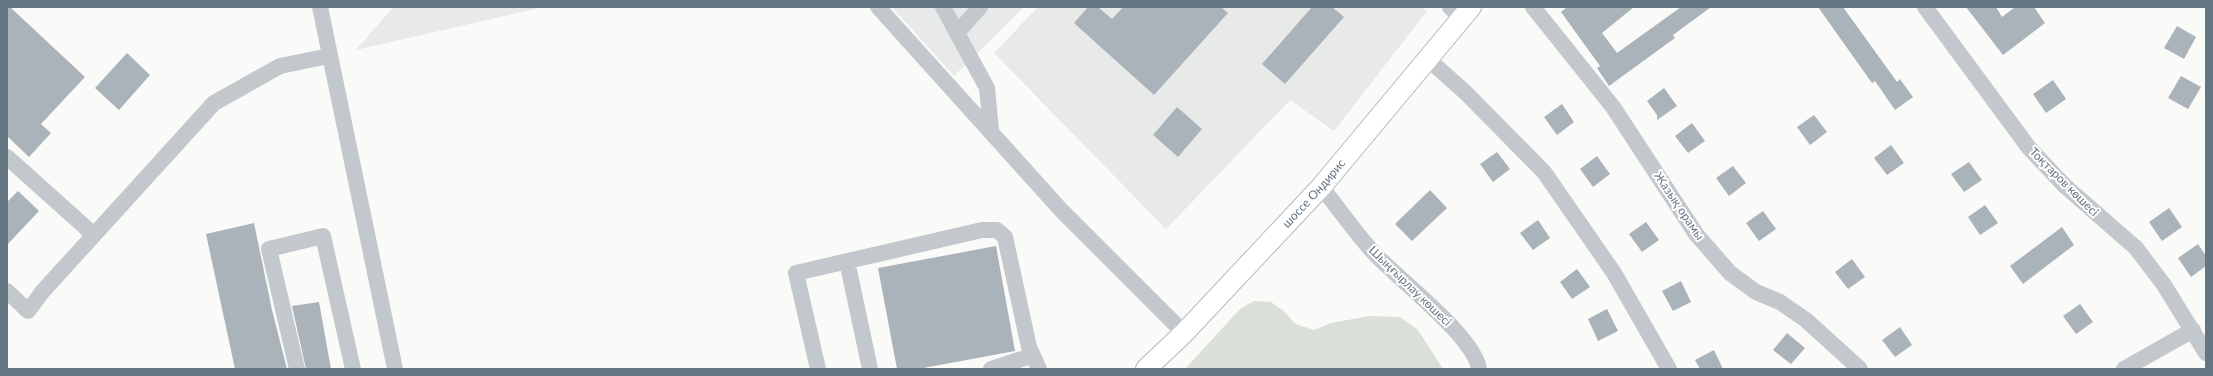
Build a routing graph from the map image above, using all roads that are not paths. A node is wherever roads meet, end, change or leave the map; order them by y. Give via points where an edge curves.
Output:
1 (320, 7) edge
2 (878, 7) edge
3 (943, 7) edge
4 (980, 7) edge
5 (1533, 7) edge
6 (1924, 7) edge
7 (1461, 10) edge
8 (957, 33) junction
9 (329, 56) junction
10 (1428, 59) junction
11 (991, 130) junction
12 (7, 157) edge
13 (1321, 187) junction
14 (94, 235) junction
15 (847, 262) junction
16 (7, 291) edge
17 (2193, 330) junction
18 (1184, 333) junction
19 (2206, 352) edge
20 (1035, 362) edge
21 (297, 369) edge
22 (352, 369) edge
23 (395, 369) edge
24 (818, 369) edge
25 (870, 369) edge
26 (991, 369) edge
27 (1146, 369) edge
28 (1479, 369) edge
29 (1669, 369) edge
30 (1860, 369) edge
31 (2124, 369) edge

1 - 9 street
2 - 11 street
3 - 8 street
4 - 8 street
5 - 30 street, Жазық орамы via 1613,107 1696,234 1730,273 1756,292 1780,302 1806,320
6 - 17 street, Тоқтаров көшесі via 2029,148 2065,186 2136,248 2164,284
7 - 10 main road, шоссе Ондирис
8 - 11 street via 987,88
9 - 14 street via 280,66 214,103
9 - 23 street
10 - 13 main road, шоссе Ондирис
10 - 29 street via 1466,93 1544,172 1614,273
11 - 18 street via 1062,211
12 - 14 street
13 - 18 main road, шоссе Ондирис
13 - 28 street, Шыңғырлау көшесі via 1373,253 1462,337 1478,362
14 - 16 street via 28,311
15 - 20 street via 982,230 997,230 1005,237 1008,247
15 - 24 street via 796,273
15 - 25 street
17 - 19 street, Тоқтаров көшесі
17 - 31 street
18 - 27 main road, шоссе Ондирис
20 - 26 street
21 - 22 street via 269,249 324,236

